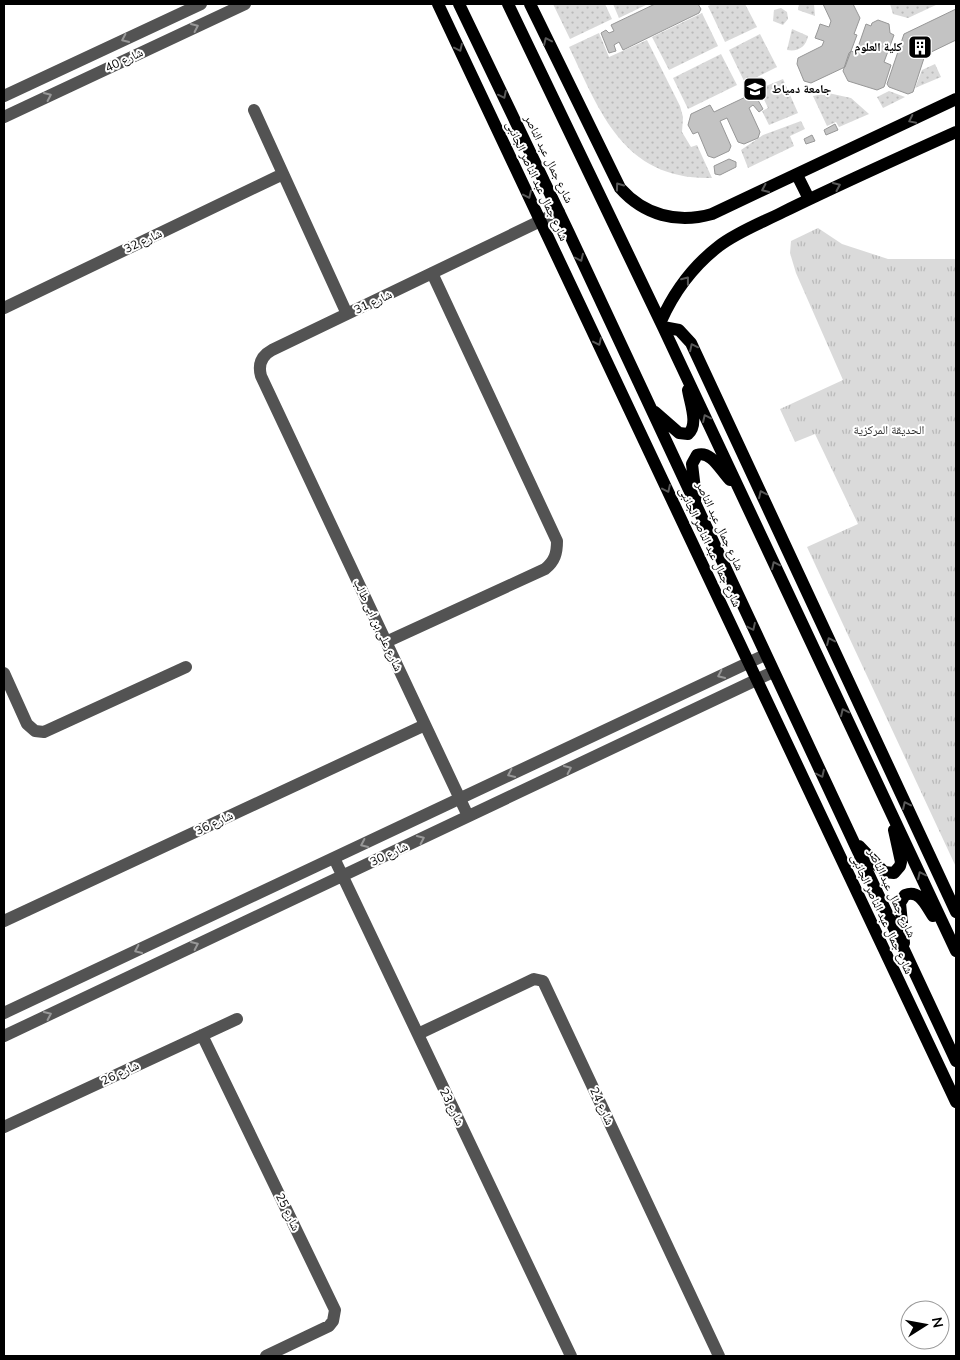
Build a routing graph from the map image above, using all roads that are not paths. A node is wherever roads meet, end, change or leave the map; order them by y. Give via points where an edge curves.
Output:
1 (201, 4) edge
2 (245, 4) edge
3 (438, 4) edge
4 (459, 4) edge
5 (508, 4) edge
6 (530, 4) edge
7 (4, 96) edge
8 (956, 99) edge
9 (254, 110) dead end
10 (4, 117) edge
11 (956, 132) edge
12 (283, 174) junction
13 (798, 174) junction
14 (809, 199) junction
15 (559, 212) junction
16 (540, 222) junction
17 (432, 273) junction
18 (4, 308) edge
19 (347, 314) junction
20 (662, 324) junction
21 (685, 373) junction
22 (651, 409) junction
23 (288, 434) joint
24 (742, 496) junction
25 (698, 510) junction
26 (821, 622) junction
27 (806, 630) junction
28 (386, 642) junction
29 (765, 655) junction
30 (749, 662) junction
31 (186, 667) dead end
32 (774, 672) junction
33 (5, 678) edge
34 (758, 680) junction
35 (425, 725) junction
36 (460, 799) junction
37 (890, 808) junction
38 (468, 816) junction
39 (852, 839) junction
40 (334, 858) junction
41 (342, 876) junction
42 (956, 912) edge
43 (4, 921) edge
44 (955, 948) edge
45 (905, 953) junction
46 (4, 1013) edge
47 (237, 1019) dead end
48 (418, 1034) junction
49 (202, 1035) junction
50 (4, 1036) edge
51 (956, 1061) edge
52 (956, 1102) edge
53 (4, 1127) edge
54 (266, 1356) edge
55 (571, 1356) edge
56 (719, 1356) edge

1 -> 7 street, شارع 40
10 -> 2 street, شارع 40
3 -> 16 main road, شارع جمال عبد الناصر الجانبى
4 -> 15 main road, شارع جمال عبد الناصر
5 - 20 main road
13 -> 6 main road via 701,217 667,217 635,203 613,178
8 -> 13 main road
9 - 12 street
14 -> 11 main road
12 - 18 street, شارع 32
12 - 19 street
13 - 14 main road
20 -> 14 main road via 685,281 718,247
15 - 16 street, شارع 31
15 -> 22 main road, شارع جمال عبد الناصر
16 - 17 street, شارع 31
16 -> 30 main road, شارع جمال عبد الناصر الجانبى
17 - 19 street, شارع 31
17 - 28 street via 557,541 557,549 551,564 545,569
19 - 23 street, شارع 31 via 272,350 261,361 261,376
20 - 21 main road
26 -> 20 main road via 691,343 679,330
21 - 22 main road via 694,423 691,432 679,433
24 -> 21 main road
22 - 25 main road, شارع جمال عبد الناصر
23 - 28 street, شارع على بن ابى طالب
24 - 25 main road via 710,456 699,454 692,464
27 -> 24 main road
25 -> 29 main road, شارع جمال عبد الناصر
26 - 27 main road
42 -> 26 main road
37 -> 27 main road
28 - 35 street, شارع على بن ابى طالب
29 - 30 street, شارع 30
29 - 32 main road, شارع جمال عبد الناصر
30 - 34 main road, شارع جمال عبد الناصر الجانبى
30 -> 36 street, شارع 30
31 - 33 street via 44,732 34,731 27,724
32 - 34 street, شارع 30
32 -> 39 main road, شارع جمال عبد الناصر
38 -> 34 street, شارع 30
34 - 52 main road, شارع جمال عبد الناصر الجانبى
35 - 36 street, شارع على بن ابى طالب
35 - 43 street, شارع 36
36 - 38 street, شارع على بن ابى طالب
36 -> 40 street, شارع 30
37 - 39 main road via 901,862 898,870 889,874 884,872
44 -> 37 main road
41 -> 38 street, شارع 30
39 - 45 main road, شارع جمال عبد الناصر
40 - 41 street, شارع 23
40 -> 46 street, شارع 30
41 - 48 street, شارع 23
50 -> 41 street, شارع 30
44 - 45 main road via 918,895 909,893 900,903
45 - 51 main road, شارع جمال عبد الناصر
47 - 49 street, شارع 26
48 - 55 street, شارع 23
48 - 56 street, شارع 24 via 534,979 543,981
49 - 53 street, شارع 26
49 - 54 street, شارع 25 via 334,1310 333,1321 324,1329

